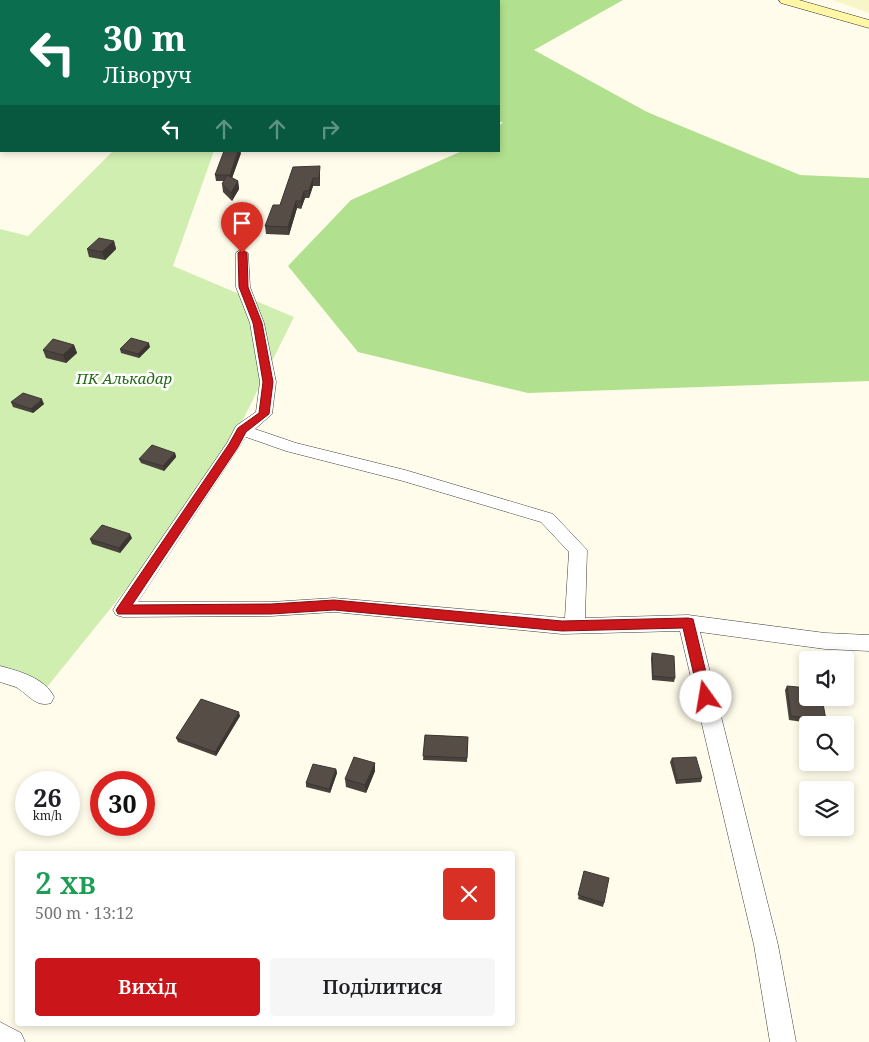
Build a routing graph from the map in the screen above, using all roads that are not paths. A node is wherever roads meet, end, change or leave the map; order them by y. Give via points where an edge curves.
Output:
1 (785, 0) edge
2 (869, 24) edge
3 (242, 253) dead end
4 (242, 430) junction
5 (575, 620) dead end
6 (688, 623) junction
7 (869, 643) edge
8 (0, 674) edge
9 (44, 697) dead end
10 (0, 1035) edge
11 (12, 1042) edge
12 (782, 1042) edge

1 - 2 main road
3 - 4 street via 244,287 257,323 268,382 264,414
4 - 5 street via 547,518 578,550
4 - 6 street via 122,610 271,609 334,605 562,626
6 - 7 street via 824,641
6 - 12 street via 766,944
8 - 9 street via 21,680
10 - 11 street

